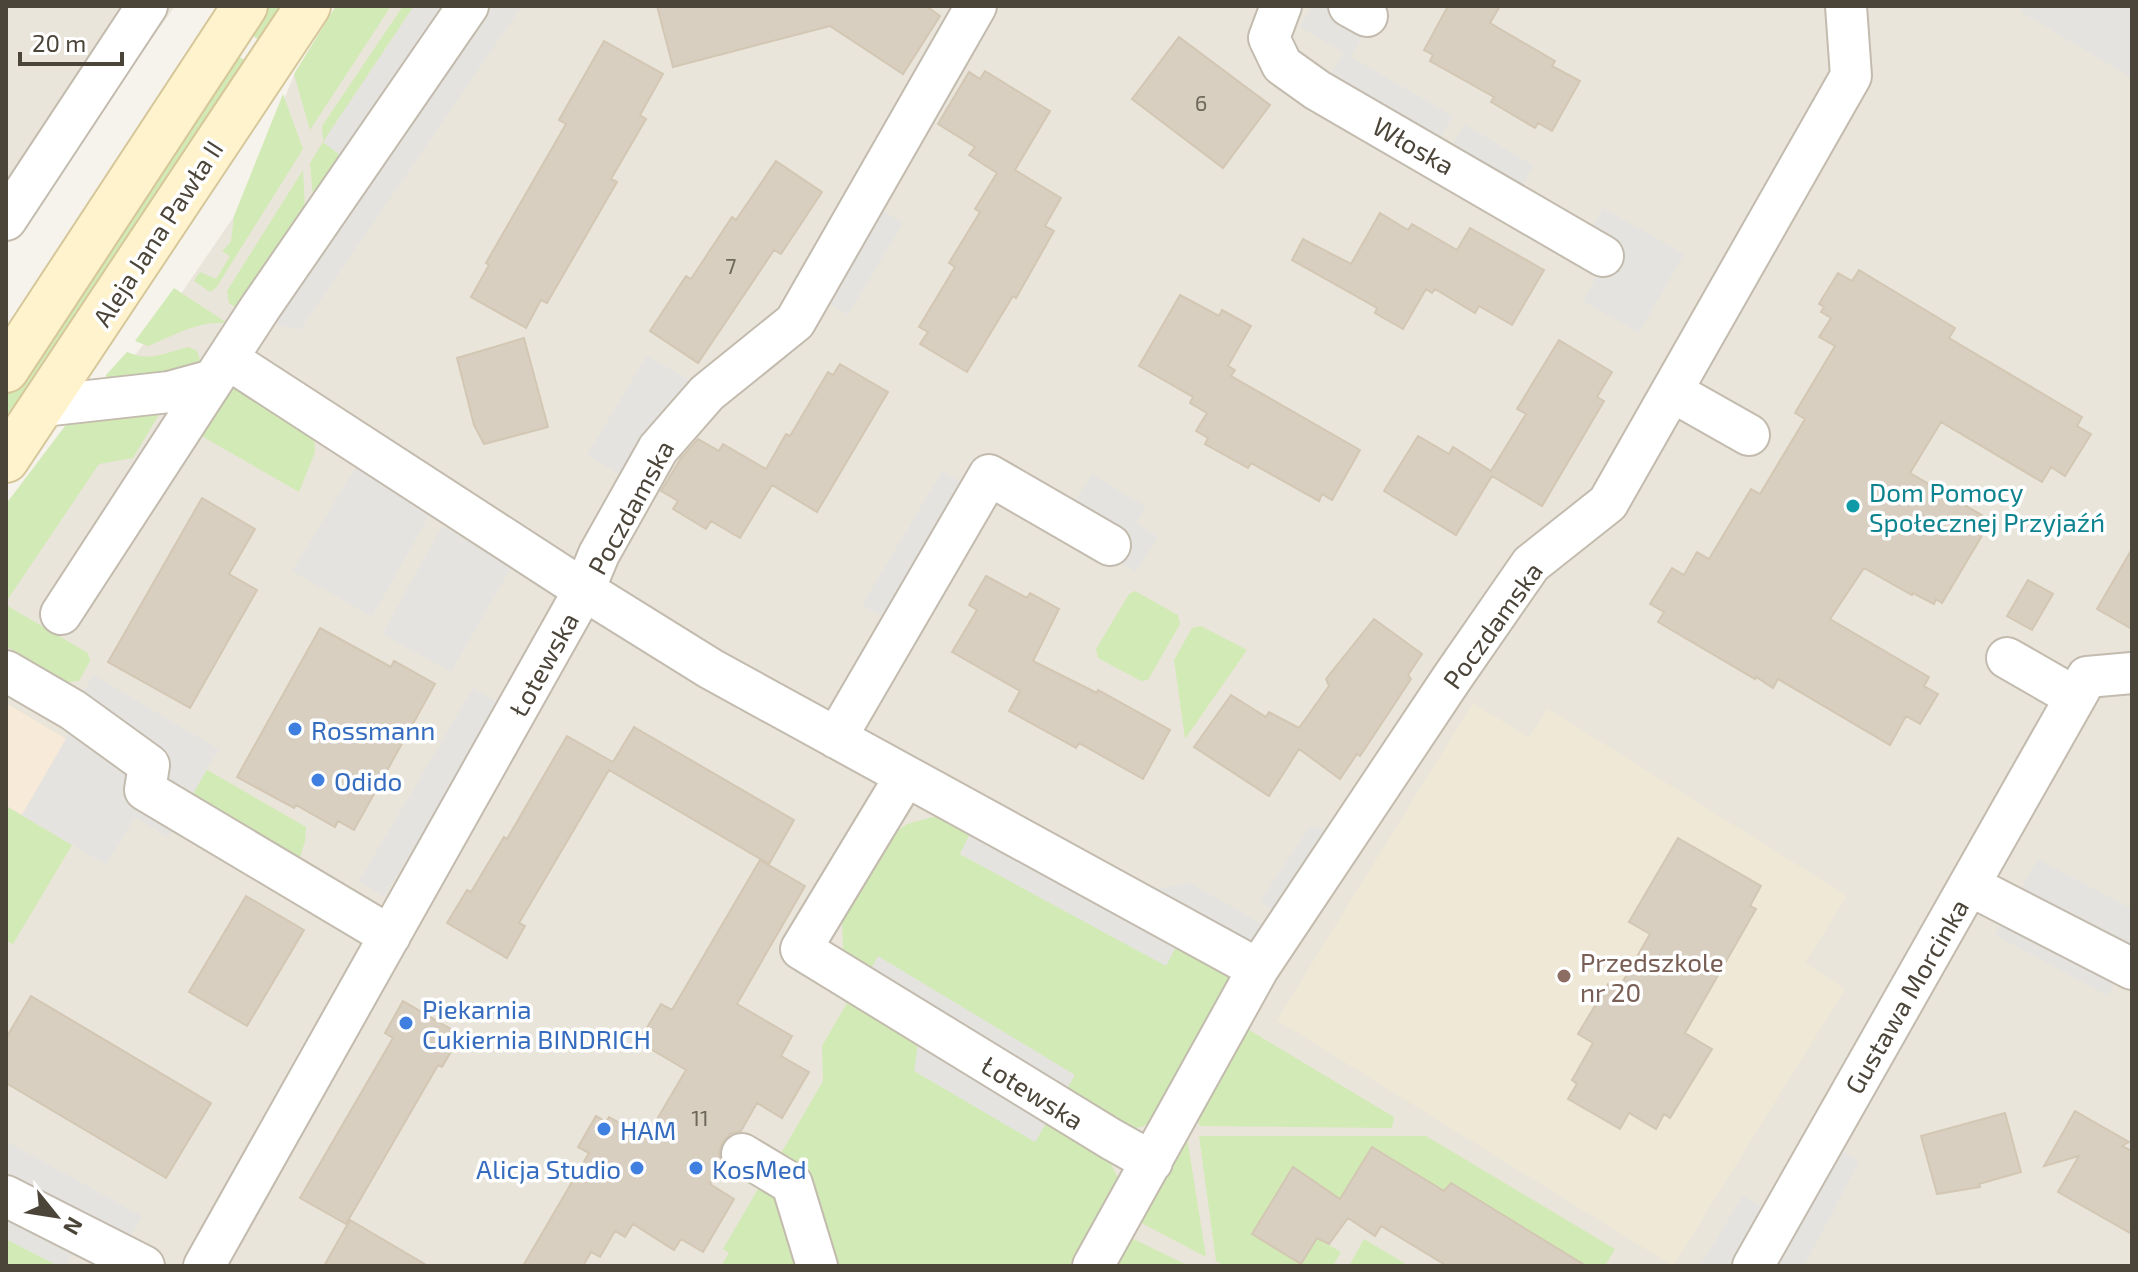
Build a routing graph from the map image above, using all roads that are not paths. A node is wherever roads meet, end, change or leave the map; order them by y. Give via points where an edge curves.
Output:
1 (147, 6) edge
2 (245, 6) edge
3 (308, 6) edge
4 (468, 6) edge
5 (976, 6) edge
6 (1281, 6) edge
7 (1846, 6) edge
8 (6, 220) edge
9 (1603, 256) dead end
10 (6, 370) edge
11 (220, 370) junction
12 (1673, 392) junction
13 (43, 406) junction
14 (1749, 435) dead end
15 (6, 460) edge
16 (1110, 545) dead end
17 (584, 590) junction
18 (61, 614) dead end
19 (2007, 658) dead end
20 (6, 671) edge
21 (2132, 673) edge
22 (2075, 697) junction
23 (836, 738) junction
24 (905, 777) junction
25 (1969, 885) junction
26 (390, 936) junction
27 (1258, 969) junction
28 (2132, 969) edge
29 (742, 1154) dead end
30 (1152, 1162) junction
31 (6, 1196) edge
32 (144, 1266) edge
33 (204, 1266) edge
34 (817, 1266) edge
35 (1093, 1266) edge
36 (1753, 1266) edge

1 - 8 street
2 - 10 street, Aleja Jana Pawła II
3 - 13 street, Aleja Jana Pawła II
4 - 11 street
5 - 17 street, Poczdamska via 795,322 707,393 658,449
6 - 9 street, Włoska via 1269,38 1282,65
7 - 12 street, Poczdamska via 1851,76
11 - 13 street via 169,392
11 - 17 street, Poczdamska
11 - 18 street
12 - 14 street
12 - 27 street, Poczdamska via 1608,503 1531,564
13 - 15 street, Aleja Jana Pawła II
16 - 23 street via 989,475
17 - 23 street, Łotewska
17 - 26 street, Łotewska
19 - 22 street
20 - 26 street via 73,710 149,765 145,790
21 - 22 street via 2087,677
22 - 25 street
23 - 24 street, Łotewska
24 - 27 street, Łotewska
24 - 30 street, Łotewska via 801,949
25 - 28 street, Gustawa Morcinka
25 - 36 street, Gustawa Morcinka
26 - 33 street, Łotewska
27 - 30 street, Poczdamska
29 - 34 street via 792,1184
30 - 35 street, Poczdamska
31 - 32 street

